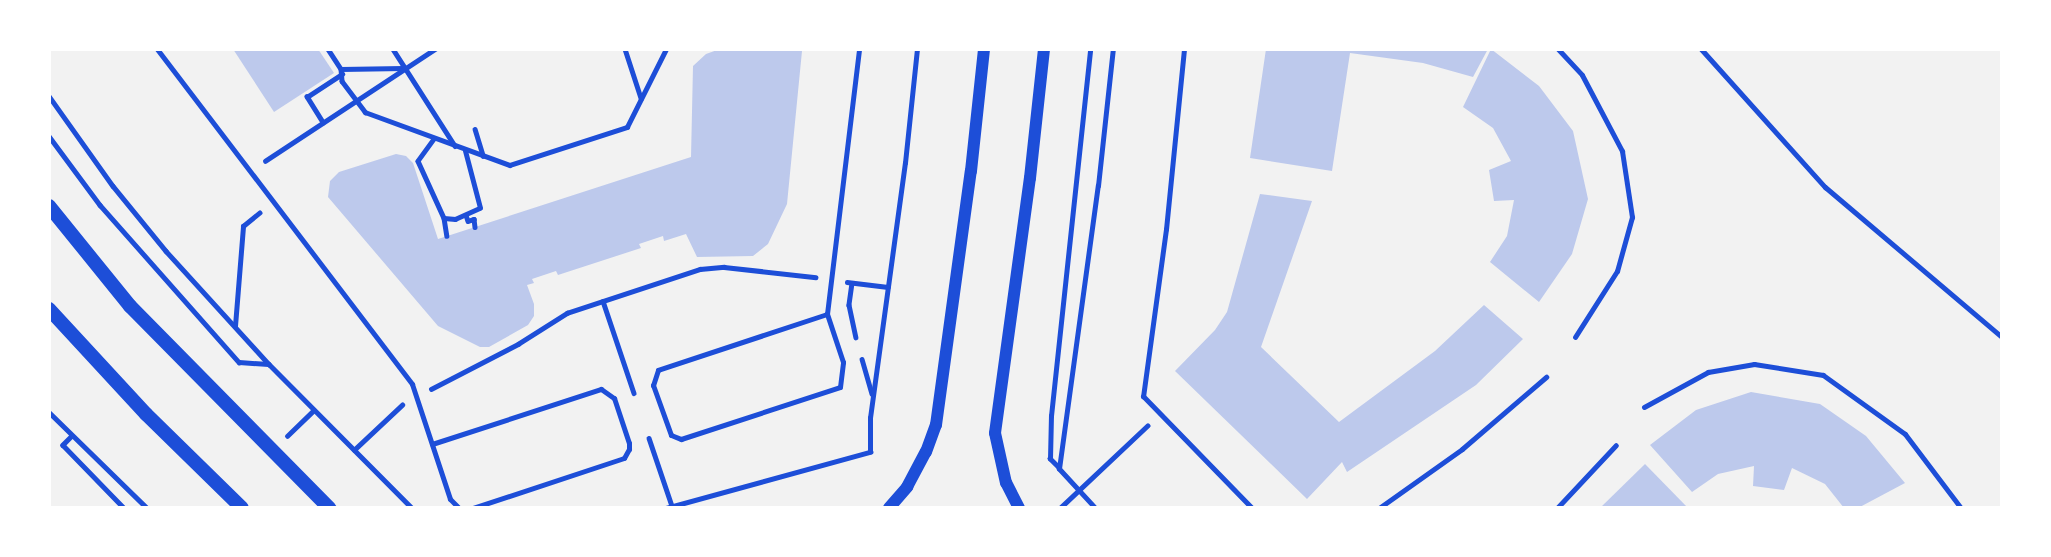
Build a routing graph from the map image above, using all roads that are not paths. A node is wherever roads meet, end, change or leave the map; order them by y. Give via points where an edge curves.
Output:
1 (157, 49) edge
2 (859, 49) edge
3 (984, 49) edge
4 (1044, 49) edge
5 (1184, 49) edge
6 (1558, 49) edge
7 (1700, 49) edge
8 (49, 206) edge
9 (49, 309) edge
10 (827, 314) junction
11 (1576, 337) dead end
12 (2002, 337) edge
13 (1546, 377) dead end
14 (1644, 407) dead end
15 (432, 444) junction
16 (1616, 444) dead end
17 (242, 508) edge
18 (329, 508) edge
19 (458, 508) edge
20 (473, 508) edge
21 (889, 508) edge
22 (1020, 508) edge
23 (1252, 508) edge
24 (1379, 508) edge
25 (1557, 508) edge
26 (1961, 508) edge

1 - 15 lane via 412,384
2 - 10 lane
3 - 21 street via 936,425 907,486
4 - 22 street via 995,433 1006,483
5 - 23 lane via 1143,396
6 - 11 lane via 1582,75 1622,151 1632,217 1617,271
7 - 12 lane via 1825,187
8 - 18 main road via 130,306
9 - 17 main road
10 - 10 lane via 843,362 840,387 681,439 671,435 653,379 658,370
13 - 24 lane via 1462,449
14 - 26 lane via 1708,372 1754,364 1823,375 1905,434
15 - 19 lane via 450,499
15 - 20 lane via 601,388 610,393 629,449 624,458
16 - 25 lane

